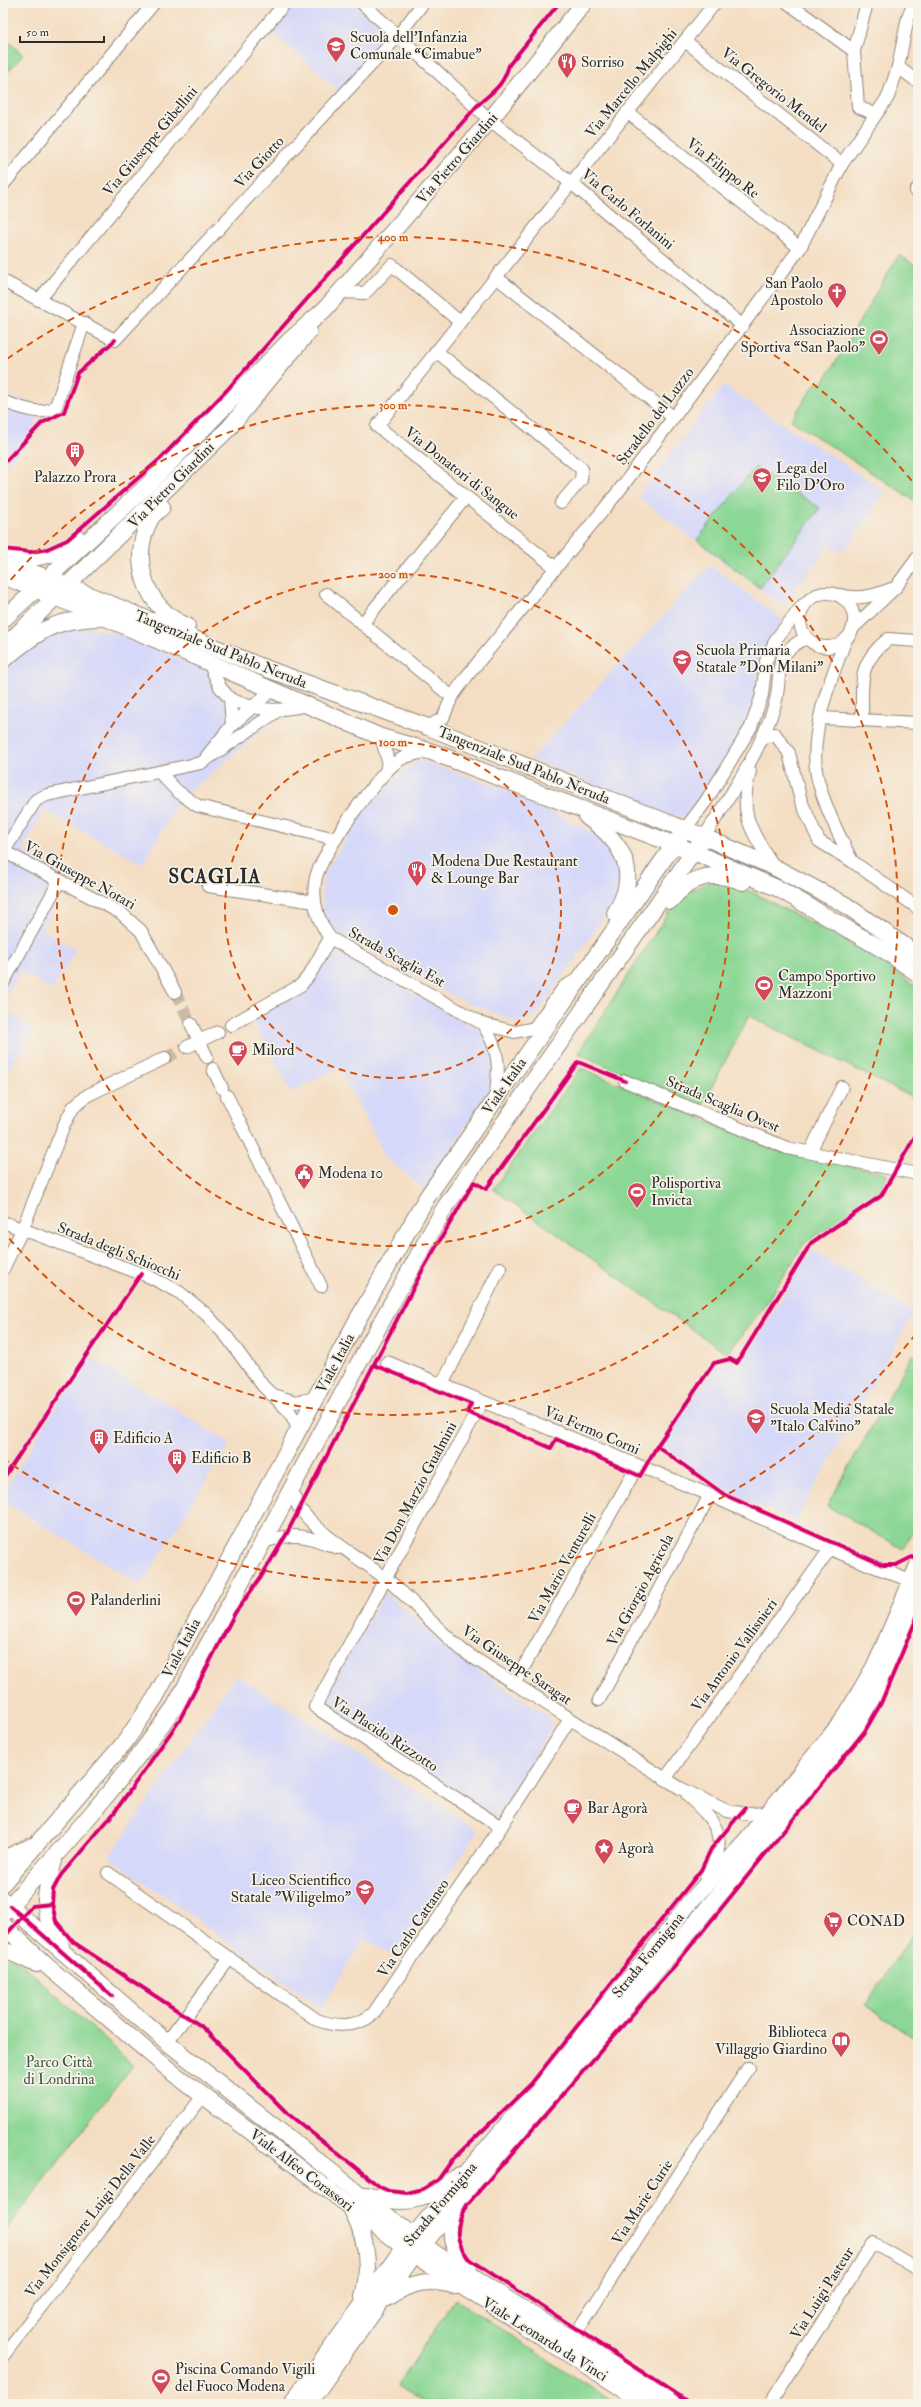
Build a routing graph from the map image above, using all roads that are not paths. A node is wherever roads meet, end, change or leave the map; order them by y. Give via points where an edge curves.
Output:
1 (154, 3) edge
2 (285, 3) edge
3 (362, 3) edge
4 (423, 3) edge
5 (584, 3) edge
6 (715, 3) edge
7 (788, 3) edge
8 (867, 3) edge
9 (914, 3) edge
10 (398, 36) junction
11 (685, 40) junction
12 (854, 51) junction
13 (898, 67) junction
14 (918, 82) edge
15 (627, 112) junction
16 (875, 114) junction
17 (490, 120) junction
18 (842, 164) junction
19 (571, 182) junction
20 (3, 185) edge
21 (918, 188) edge
22 (918, 192) edge
23 (800, 248) junction
24 (496, 277) junction
25 (3, 281) edge
26 (339, 292) junction
27 (39, 300) junction
28 (325, 309) junction
29 (460, 322) junction
30 (84, 323) junction
31 (743, 326) junction
32 (436, 351) junction
33 (3, 402) edge
34 (673, 417) junction
35 (229, 428) junction
36 (154, 480) junction
37 (466, 497) junction
38 (561, 503) dead end
39 (918, 557) edge
40 (3, 558) edge
41 (3, 562) edge
42 (556, 568) junction
43 (3, 576) edge
44 (42, 584) junction
45 (896, 587) junction
46 (62, 592) junction
47 (832, 593) junction
48 (326, 594) dead end
49 (804, 605) junction
50 (106, 618) junction
51 (3, 620) edge
52 (362, 624) junction
53 (853, 628) junction
54 (806, 638) junction
55 (846, 639) junction
56 (918, 641) edge
57 (823, 647) junction
58 (3, 648) edge
59 (3, 660) edge
60 (208, 661) junction
61 (262, 667) junction
62 (831, 679) junction
63 (273, 689) junction
64 (452, 697) junction
65 (230, 699) junction
66 (309, 706) junction
67 (252, 709) junction
68 (279, 710) junction
69 (393, 715) junction
70 (821, 718) junction
71 (862, 720) junction
72 (918, 723) edge
73 (232, 724) junction
74 (428, 727) junction
75 (381, 736) junction
76 (765, 736) junction
77 (432, 752) junction
78 (752, 759) junction
79 (201, 763) junction
80 (386, 771) junction
81 (159, 772) junction
82 (570, 804) junction
83 (685, 828) junction
84 (704, 837) junction
85 (336, 839) junction
86 (674, 844) junction
87 (4, 851) edge
88 (694, 852) junction
89 (853, 862) junction
90 (774, 867) junction
91 (60, 880) junction
92 (208, 886) dead end
93 (779, 890) junction
94 (315, 902) junction
95 (918, 908) edge
96 (330, 938) junction
97 (599, 950) junction
98 (918, 955) edge
99 (918, 974) edge
100 (578, 979) junction
101 (3, 983) edge
102 (597, 991) junction
103 (175, 992) tunnel mouth
104 (191, 1024) tunnel mouth
105 (483, 1024) junction
106 (231, 1025) dead end
107 (218, 1032) dead end
108 (199, 1040) junction
109 (187, 1047) tunnel mouth
110 (207, 1057) dead end
111 (165, 1058) tunnel mouth
112 (214, 1069) dead end
113 (625, 1081) dead end
114 (842, 1087) dead end
115 (495, 1099) junction
116 (810, 1152) junction
117 (918, 1174) edge
118 (3, 1222) edge
119 (22, 1230) junction
120 (500, 1268) dead end
121 (3, 1269) edge
122 (321, 1286) dead end
123 (387, 1362) dead end
124 (442, 1384) junction
125 (275, 1396) junction
126 (316, 1398) junction
127 (482, 1402) junction
128 (299, 1430) junction
129 (637, 1466) junction
130 (291, 1489) junction
131 (710, 1495) junction
132 (262, 1542) junction
133 (830, 1549) junction
134 (349, 1553) junction
135 (918, 1565) edge
136 (387, 1580) junction
137 (915, 1583) edge
138 (918, 1599) edge
139 (514, 1684) junction
140 (599, 1700) dead end
141 (570, 1719) junction
142 (822, 1766) junction
143 (665, 1779) junction
144 (680, 1788) junction
145 (768, 1813) junction
146 (501, 1827) junction
147 (41, 1841) junction
148 (55, 1857) junction
149 (3, 1859) edge
150 (108, 1873) dead end
151 (3, 1883) edge
152 (690, 1902) junction
153 (5, 1906) edge
154 (3, 1925) edge
155 (3, 1951) edge
156 (230, 1958) junction
157 (72, 1961) junction
158 (47, 1966) junction
159 (167, 2042) junction
160 (144, 2049) junction
161 (748, 2068) dead end
162 (203, 2096) junction
163 (465, 2174) junction
164 (361, 2194) junction
165 (457, 2204) junction
166 (350, 2206) junction
167 (414, 2245) junction
168 (918, 2269) edge
169 (479, 2282) junction
170 (463, 2288) junction
171 (378, 2305) junction
172 (359, 2307) junction
173 (566, 2344) junction
174 (3, 2356) edge
175 (291, 2404) edge
176 (308, 2404) edge
177 (646, 2404) edge
178 (674, 2404) edge
179 (770, 2404) edge

1 - 20 street
2 - 27 street, Via Giuseppe Gibellini
3 - 10 street, Via Carlo Forlanini
4 - 10 street, Via Giotto
5 - 17 main road, Via Pietro Giardini
6 - 11 street, Via Marcello Malpighi
7 - 12 street
8 - 12 street
9 - 13 street, Stradello del Luzzo via 908,17
10 - 17 street, Via Carlo Forlanini
10 - 30 street, Via Giotto via 115,340
11 - 15 street, Via Marcello Malpighi
11 - 18 street, Via Gregorio Mendel
12 - 16 street via 858,107
13 - 14 street
13 - 16 street, Stradello del Luzzo via 888,97
15 - 19 street, Via Marcello Malpighi
15 - 23 street, Via Filippo Re
16 - 18 street, Stradello del Luzzo
17 - 19 street, Via Carlo Forlanini
17 - 26 main road, Via Pietro Giardini
18 - 23 street, Stradello del Luzzo
19 - 24 street, Via Donatori di Sangue
19 - 31 street, Via Carlo Forlanini
21 - 22 street
23 - 31 street, Stradello del Luzzo
24 - 29 street, Via Donatori di Sangue
24 - 34 street
25 - 27 street
26 - 28 main road, Via Pietro Giardini
26 - 29 street via 365,293 392,265
27 - 30 street
28 - 35 main road, Via Pietro Giardini via 300,345
28 - 36 main road, Via Pietro Giardini via 289,341
29 - 32 street, Via Donatori di Sangue
30 - 33 street via 56,406 45,412 37,412
31 - 34 street, Stradello del Luzzo
32 - 37 street, Via Donatori di Sangue via 377,426
32 - 38 street via 582,469 580,480
34 - 42 street, Stradello del Luzzo via 618,492
35 - 46 main road, Via Pietro Giardini
35 - 61 main road via 212,456 150,520 143,541 143,572 152,598 167,615 177,622 250,649 260,657
36 - 40 main road via 123,501 97,528 71,547 27,560
36 - 44 main road, Via Pietro Giardini
37 - 42 street, Via Donatori di Sangue
37 - 52 street
39 - 45 street
41 - 44 main road
42 - 64 street, Stradello del Luzzo
43 - 44 main road
44 - 46 main road, Tangenziale Sud Pablo Neruda
44 - 51 main road, Via Pietro Giardini
45 - 47 street via 855,599
45 - 53 street
46 - 50 main road, Tangenziale Sud Pablo Neruda
46 - 58 main road, Via Pietro Giardini
46 - 61 main road, Tangenziale Sud Pablo Neruda
47 - 49 street via 816,595
47 - 53 street via 850,606 854,620
48 - 52 street
49 - 54 street via 799,622
49 - 83 street via 776,639 766,661 762,695 751,727 706,801
50 - 59 main road via 74,618 49,626
50 - 60 main road, Tangenziale Sud Pablo Neruda
52 - 64 street
53 - 55 street
54 - 57 street
54 - 76 street via 794,644 782,656 778,671 776,702
55 - 57 street via 836,645
55 - 62 street
56 - 71 street via 888,639 873,651 863,670
57 - 62 street via 830,659
60 - 63 main road, Tangenziale Sud Pablo Neruda
60 - 65 street via 220,687
61 - 69 main road, Tangenziale Sud Pablo Neruda
62 - 70 street
63 - 66 main road, Tangenziale Sud Pablo Neruda
63 - 67 street
63 - 69 main road via 287,685 361,712
64 - 74 street, Stradello del Luzzo via 443,718
65 - 67 street
65 - 73 street
66 - 68 street
66 - 75 main road, Tangenziale Sud Pablo Neruda
67 - 68 street
67 - 73 street
68 - 79 street
69 - 74 main road, Tangenziale Sud Pablo Neruda
70 - 71 street
70 - 89 street via 816,741 816,770 835,828
71 - 72 street
73 - 79 street
74 - 83 main road, Tangenziale Sud Pablo Neruda
75 - 77 main road, Tangenziale Sud Pablo Neruda
75 - 80 street via 388,761
76 - 78 street
76 - 89 street via 775,734 789,753 801,801 818,842
77 - 80 street, Strada Scaglia Est via 400,759
77 - 82 main road, Tangenziale Sud Pablo Neruda
78 - 84 street
78 - 90 street via 744,793 747,818 755,837
79 - 81 street
80 - 85 street, Strada Scaglia Est
81 - 85 street via 177,791 198,806
81 - 87 street via 47,795 36,800
82 - 86 main road, Tangenziale Sud Pablo Neruda
82 - 97 main road via 617,842 627,868 625,893 600,936
83 - 84 main road, Tangenziale Sud Pablo Neruda
83 - 86 main road, Viale Italia
84 - 88 main road
84 - 90 main road, Tangenziale Sud Pablo Neruda
85 - 94 street, Strada Scaglia Est via 319,865
86 - 88 main road, Tangenziale Sud Pablo Neruda
86 - 97 main road, Viale Italia
87 - 91 street, Via Giuseppe Notari
88 - 93 main road, Tangenziale Sud Pablo Neruda
88 - 102 main road
89 - 95 street
90 - 98 main road, Tangenziale Sud Pablo Neruda via 844,904
91 - 101 street
91 - 103 street, Via Giuseppe Notari via 121,913 133,923 151,946
92 - 94 street
93 - 99 main road, Tangenziale Sud Pablo Neruda via 887,952
93 - 102 main road via 717,876 701,878 682,886 632,955
94 - 96 street, Strada Scaglia Est via 321,926
96 - 105 street, Strada Scaglia Est
96 - 106 street via 301,985
97 - 100 main road, Viale Italia
100 - 105 street, Strada Scaglia Est via 564,987 534,1028 515,1032
100 - 115 main road, Viale Italia
102 - 130 main road, Viale Italia via 445,1207
104 - 108 street
105 - 115 street via 492,1038 500,1071
107 - 108 street
108 - 109 street
108 - 110 street
111 - 119 street via 88,1095 74,1106
112 - 122 street
113 - 116 street, Strada Scaglia Ovest via 778,1145
114 - 116 street
115 - 126 main road, Viale Italia via 427,1197
116 - 117 street, Strada Scaglia Ovest
118 - 119 street, Strada degli Schiocchi
119 - 121 street
119 - 125 street, Strada degli Schiocchi via 150,1278 179,1292 206,1314 227,1337 263,1386
120 - 124 street
123 - 124 street, Via Fermo Corni
124 - 127 street, Via Fermo Corni
125 - 126 street, Strada degli Schiocchi via 296,1402
125 - 128 street, Strada degli Schiocchi via 290,1412
126 - 128 main road, Viale Italia
127 - 129 street, Via Fermo Corni
127 - 136 street, Via Don Marzio Gualmini
128 - 147 main road, Viale Italia via 155,1698 125,1742
129 - 131 street, Via Fermo Corni
129 - 139 street, Via Mario Venturelli
130 - 132 main road, Viale Italia
130 - 134 street, Via Giuseppe Saragat via 299,1508
131 - 133 street, Via Fermo Corni
131 - 140 street, Via Giorgio Agricola
132 - 134 street, Via Giuseppe Saragat via 286,1535 307,1536
132 - 148 main road, Viale Italia via 175,1706 137,1761
133 - 137 street, Via Fermo Corni
133 - 143 street, Via Antonio Vallisnieri
134 - 136 street, Via Giuseppe Saragat
135 - 137 main road, Strada Formigina
136 - 139 street, Via Giuseppe Saragat via 454,1643
136 - 146 street, Via Placido Rizzotto via 315,1707
137 - 142 main road, Strada Formigina via 867,1682 844,1719
138 - 142 main road, Strada Formigina via 872,1701 854,1729
139 - 141 street, Via Giuseppe Saragat
141 - 143 street, Via Giuseppe Saragat
141 - 146 street, Via Carlo Cattaneo
142 - 145 main road, Strada Formigina
142 - 165 main road, Strada Formigina via 658,1968
143 - 144 street, Via Giuseppe Saragat
144 - 145 street, Via Giuseppe Saragat via 727,1811
144 - 152 street, Via Giuseppe Saragat via 713,1822 719,1843 717,1859
145 - 152 main road, Strada Formigina
146 - 156 street, Via Carlo Cattaneo via 366,2021 343,2026 317,2020
147 - 149 main road
147 - 151 main road, Viale Italia
148 - 153 main road, Viale Italia
148 - 157 main road via 45,1905 47,1920
150 - 156 street, Via Carlo Cattaneo
152 - 163 main road, Strada Formigina via 651,1953
153 - 157 main road, Viale Alfeo Corassori
154 - 158 main road, Viale Alfeo Corassori
155 - 158 main road
156 - 159 street
157 - 159 main road, Viale Alfeo Corassori
158 - 160 main road, Viale Alfeo Corassori
159 - 160 main road
159 - 164 main road, Viale Alfeo Corassori
160 - 162 main road, Viale Alfeo Corassori
161 - 173 street, Via Marie Curie via 578,2330
162 - 166 main road, Viale Alfeo Corassori
162 - 174 street, Via Monsignore Luigi Della Valle
163 - 164 main road via 445,2182 432,2192 408,2201 395,2202
163 - 167 main road, Strada Formigina
164 - 167 main road, Viale Alfeo Corassori
165 - 167 main road, Strada Formigina
165 - 169 main road via 451,2225 452,2244 455,2252
166 - 167 main road, Viale Alfeo Corassori
166 - 172 main road via 358,2221 368,2253 367,2282
167 - 169 main road, Viale Alfeo Corassori
167 - 170 main road, Viale Alfeo Corassori
167 - 171 main road, Strada Formigina
167 - 172 main road, Strada Formigina
168 - 179 street, Via Luigi Pasteur via 873,2243
169 - 173 main road, Viale Leonardo da Vinci
170 - 171 main road via 442,2282 420,2282 400,2289
170 - 173 main road, Viale Leonardo da Vinci
171 - 176 main road, Strada Formigina
172 - 175 main road, Strada Formigina
173 - 177 main road, Viale Leonardo da Vinci
173 - 178 main road, Viale Leonardo da Vinci

